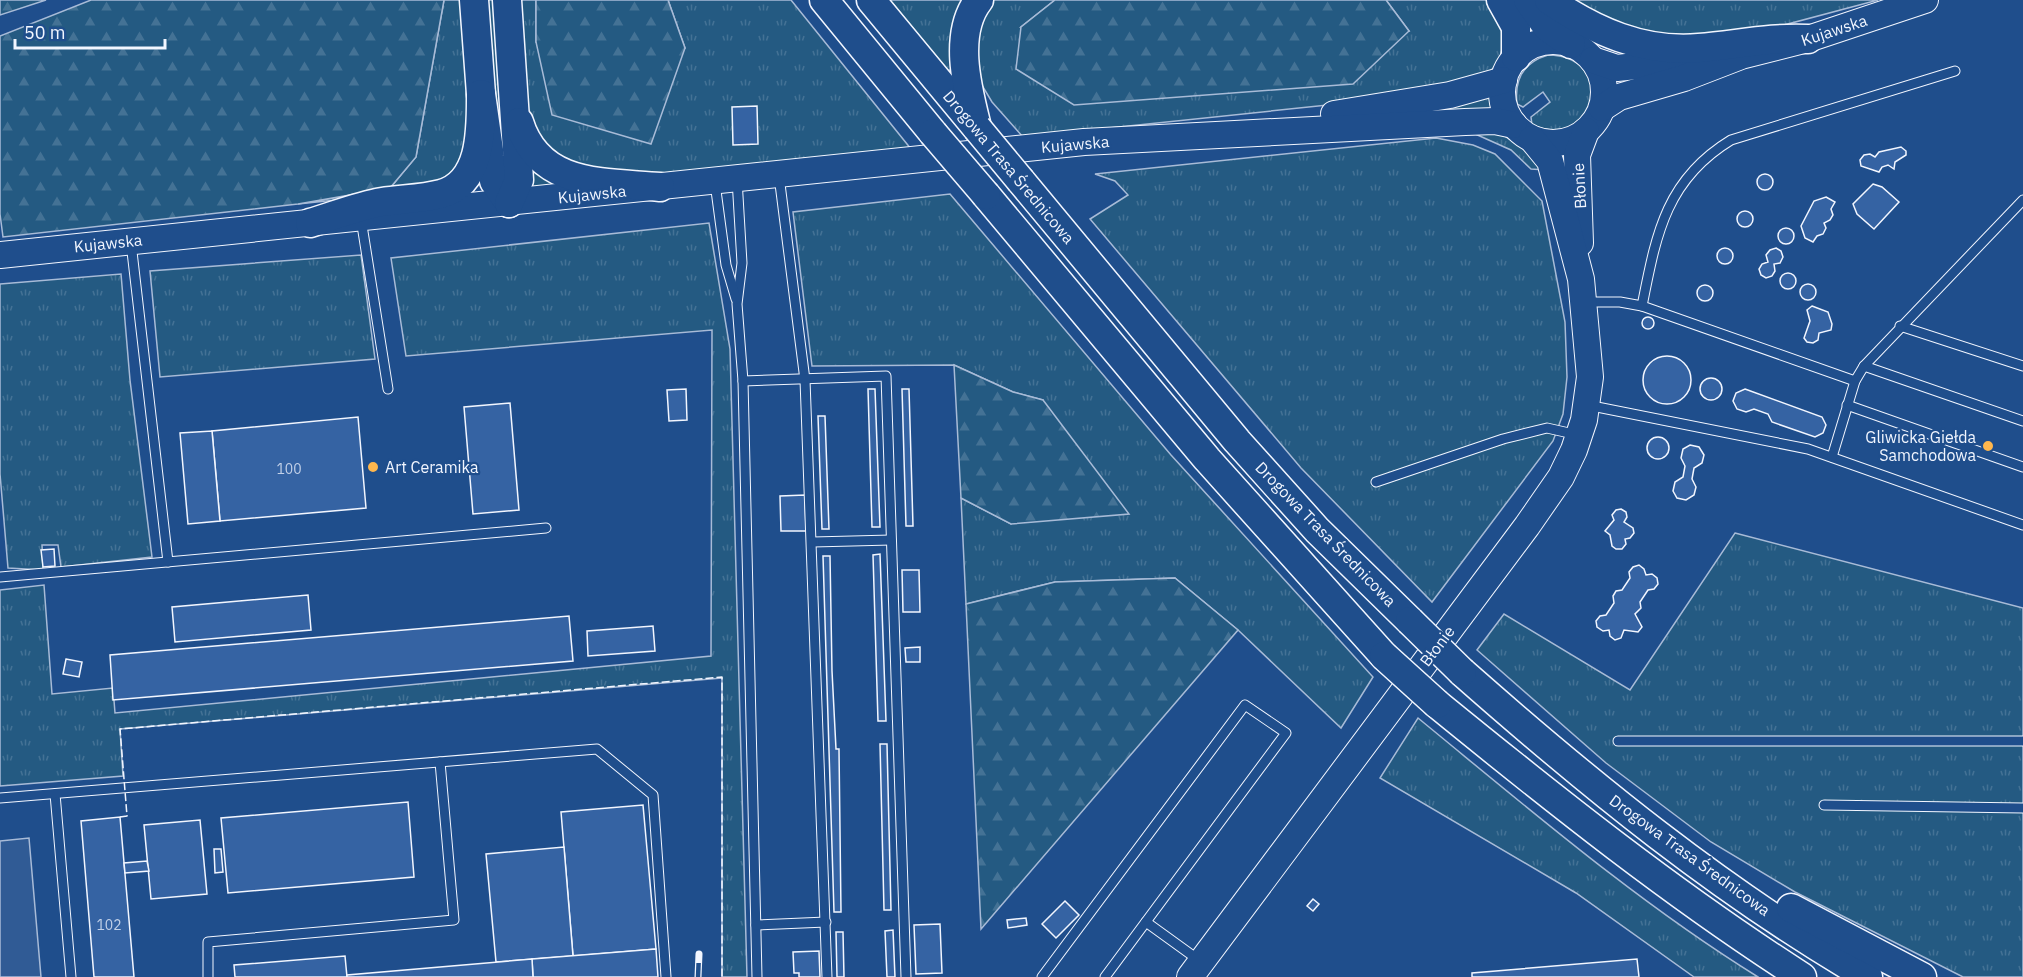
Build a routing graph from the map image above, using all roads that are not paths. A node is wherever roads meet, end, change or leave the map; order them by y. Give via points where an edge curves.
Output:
1 (474, 0) edge
2 (507, 0) edge
3 (871, 0) edge
4 (979, 0) edge
5 (1501, 0) edge
6 (1528, 0) edge
7 (1549, 0) edge
8 (1926, 0) edge
9 (825, 2) edge
10 (1808, 39) junction
11 (1582, 52) junction
12 (1741, 56) junction
13 (1510, 69) junction
14 (1955, 71) dead end
15 (512, 93) junction
16 (481, 94) junction
17 (1602, 108) junction
18 (977, 128) junction
19 (1586, 131) junction
20 (1523, 132) junction
21 (1183, 135) junction
22 (779, 176) junction
23 (725, 180) junction
24 (660, 187) junction
25 (2023, 200) edge
26 (509, 203) junction
27 (362, 219) junction
28 (310, 223) junction
29 (131, 240) junction
30 (0, 255) edge
31 (1582, 290) junction
32 (737, 304) junction
33 (1642, 306) junction
34 (1900, 326) junction
35 (1864, 366) junction
36 (2023, 366) edge
37 (743, 381) junction
38 (805, 381) junction
39 (1855, 381) junction
40 (388, 389) dead end
41 (1587, 405) junction
42 (1847, 405) junction
43 (2023, 421) edge
44 (1579, 435) junction
45 (1832, 457) junction
46 (2023, 467) edge
47 (1376, 482) dead end
48 (2023, 525) edge
49 (546, 528) dead end
50 (891, 540) junction
51 (813, 542) junction
52 (168, 562) junction
53 (0, 577) edge
54 (1618, 741) dead end
55 (2023, 741) edge
56 (440, 762) junction
57 (55, 794) junction
58 (0, 798) edge
59 (1824, 805) dead end
60 (2023, 808) edge
61 (1643, 824) junction
62 (826, 922) junction
63 (1146, 922) junction
64 (756, 925) junction
65 (1196, 969) edge
66 (71, 977) edge
67 (208, 977) edge
68 (666, 977) edge
69 (757, 977) edge
70 (827, 977) edge
71 (906, 977) edge
72 (1042, 977) edge
73 (1105, 977) edge
74 (1802, 977) edge
75 (1868, 977) edge
76 (1922, 977) edge

1 - 16 main road
2 - 15 main road
3 - 18 main road, Drogowa Trasa Średnicowa
4 - 18 main road via 971,17 965,51
5 - 13 main road via 1516,27
6 - 11 main road via 1547,27
7 - 10 main road via 1599,31 1659,48
8 - 10 street, Kujawska
9 - 74 main road, bridge via 1196,445 1384,656 1597,834 1725,928
10 - 12 street, Kujawska
11 - 12 street, Kujawska via 1617,68
11 - 13 street via 1552,41 1538,44
11 - 17 street via 1603,78
12 - 17 street, Kujawska via 1619,97
13 - 20 street via 1503,104
13 - 21 street, Kujawska via 1450,95
14 - 33 lane via 1731,140 1711,153 1691,171 1676,193 1655,244
15 - 24 main road via 528,143 541,160 564,175
15 - 26 main road via 519,180
16 - 26 main road via 494,181
16 - 28 main road via 480,146 473,165 444,194 378,203
17 - 19 street
18 - 61 main road, Drogowa Trasa Średnicowa, bridge via 1237,441 1317,530 1462,672
19 - 20 street via 1562,143
19 - 31 street, Błonie via 1577,155
20 - 21 street, Kujawska via 1495,121
20 - 31 street, Błonie via 1550,161
21 - 22 street, Kujawska via 1084,142
22 - 23 street, Kujawska
22 - 38 lane
23 - 24 street, Kujawska
23 - 32 lane via 726,265
23 - 32 lane via 742,263
24 - 26 street, Kujawska
25 - 34 lane
26 - 27 street, Kujawska
27 - 28 street, Kujawska
27 - 40 lane
28 - 29 street, Kujawska
29 - 30 street, Kujawska
29 - 52 lane
31 - 33 lane via 1610,302
31 - 41 street, Błonie via 1590,376
32 - 37 lane
33 - 39 lane
34 - 35 lane
34 - 36 lane
35 - 39 lane
35 - 43 lane
37 - 38 lane
37 - 64 lane
38 - 50 lane via 886,376
38 - 51 lane
39 - 42 lane
41 - 44 street, Błonie
41 - 45 lane via 1791,444
42 - 45 lane
42 - 46 lane
44 - 47 lane via 1547,428
44 - 65 street, Błonie via 1551,492
45 - 48 lane
49 - 52 lane
50 - 51 lane
50 - 71 lane
51 - 62 lane
52 - 53 lane
54 - 55 lane
56 - 57 lane
56 - 67 lane via 454,920 208,942
56 - 68 lane via 597,749 653,795
57 - 58 lane
57 - 66 lane
59 - 60 lane
61 - 75 main road, Drogowa Trasa Średnicowa via 1746,900
61 - 76 main road via 1846,939
62 - 64 lane
62 - 70 lane
63 - 65 lane
63 - 72 lane via 1286,733 1245,705
63 - 73 lane
64 - 69 lane

